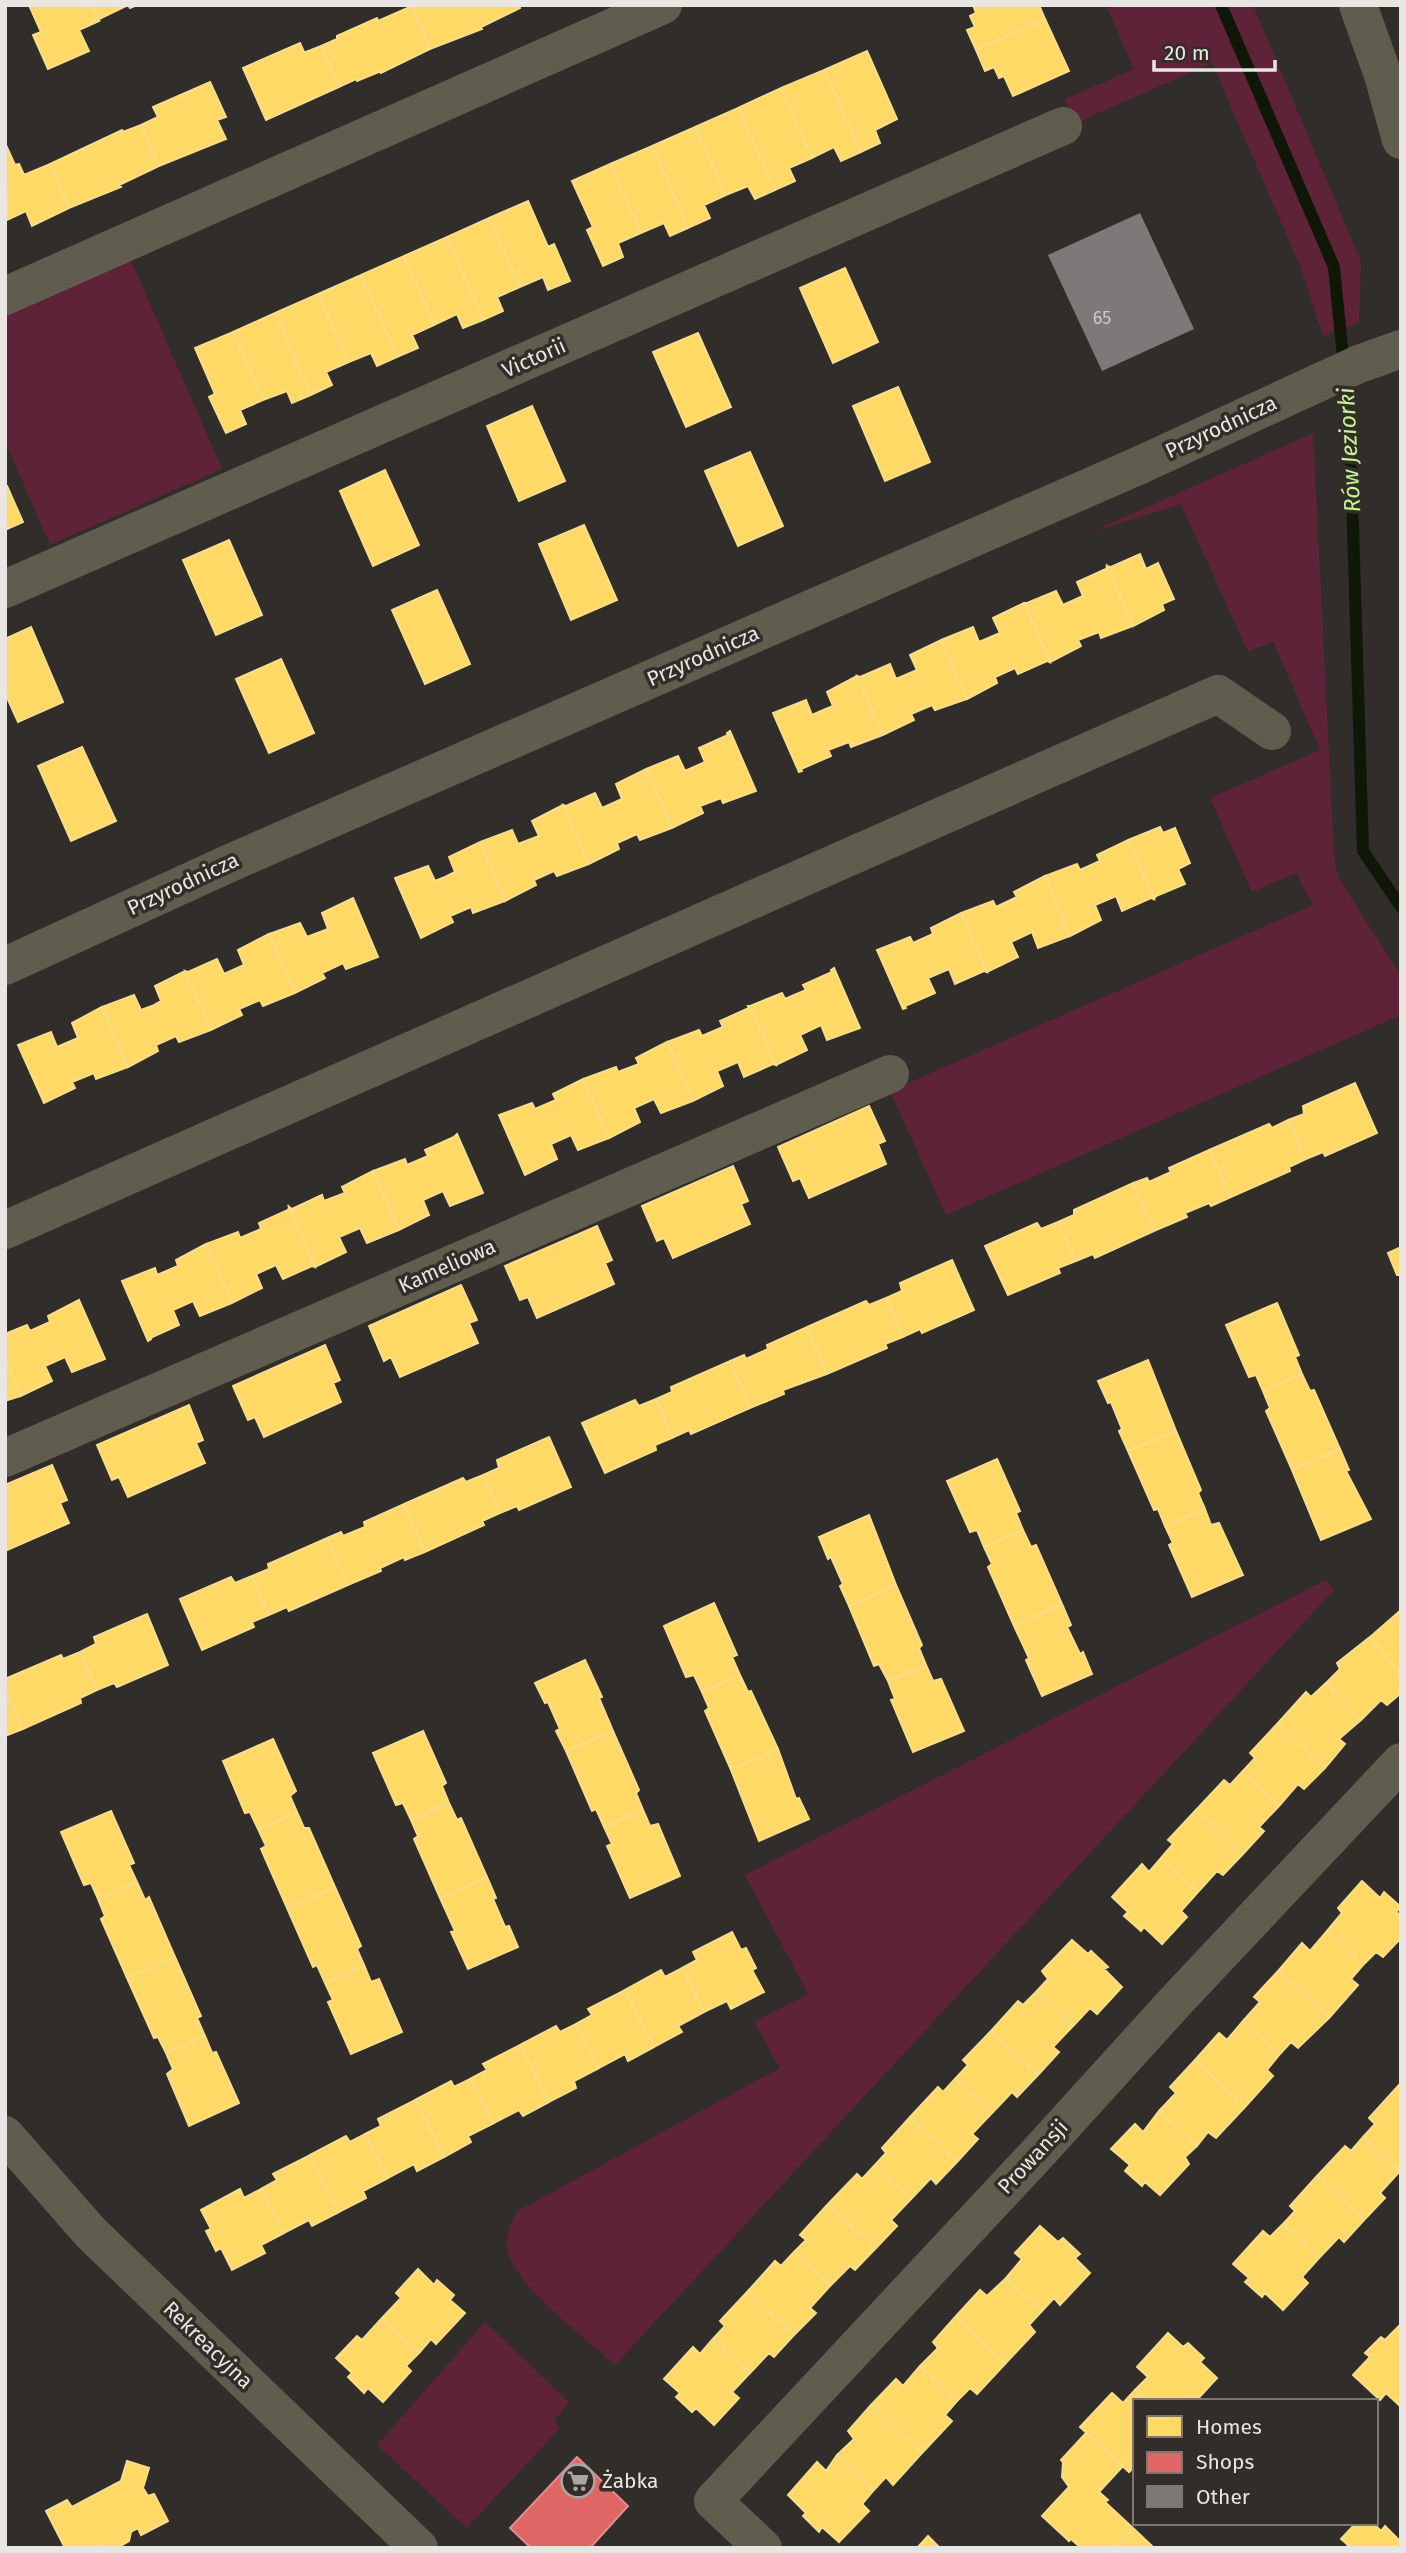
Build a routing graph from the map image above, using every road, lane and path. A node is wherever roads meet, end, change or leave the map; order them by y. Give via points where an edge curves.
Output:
1 (663, 5) edge
2 (1358, 5) edge
3 (1063, 126) dead end
4 (1401, 140) edge
5 (5, 296) edge
6 (1401, 349) edge
7 (5, 589) edge
8 (1272, 731) dead end
9 (5, 966) edge
10 (890, 1074) dead end
11 (5, 1230) edge
12 (5, 1458) edge
13 (1401, 1762) edge
14 (5, 2134) edge
15 (419, 2548) edge
16 (763, 2548) edge

1 - 5 street
2 - 4 street
3 - 7 street, Victorii
6 - 9 street, Przyrodnicza
8 - 11 street via 1219,694
10 - 12 street, Kameliowa
13 - 16 street, Prowansji via 712,2501
14 - 15 street, Rekreacyjna via 91,2233

